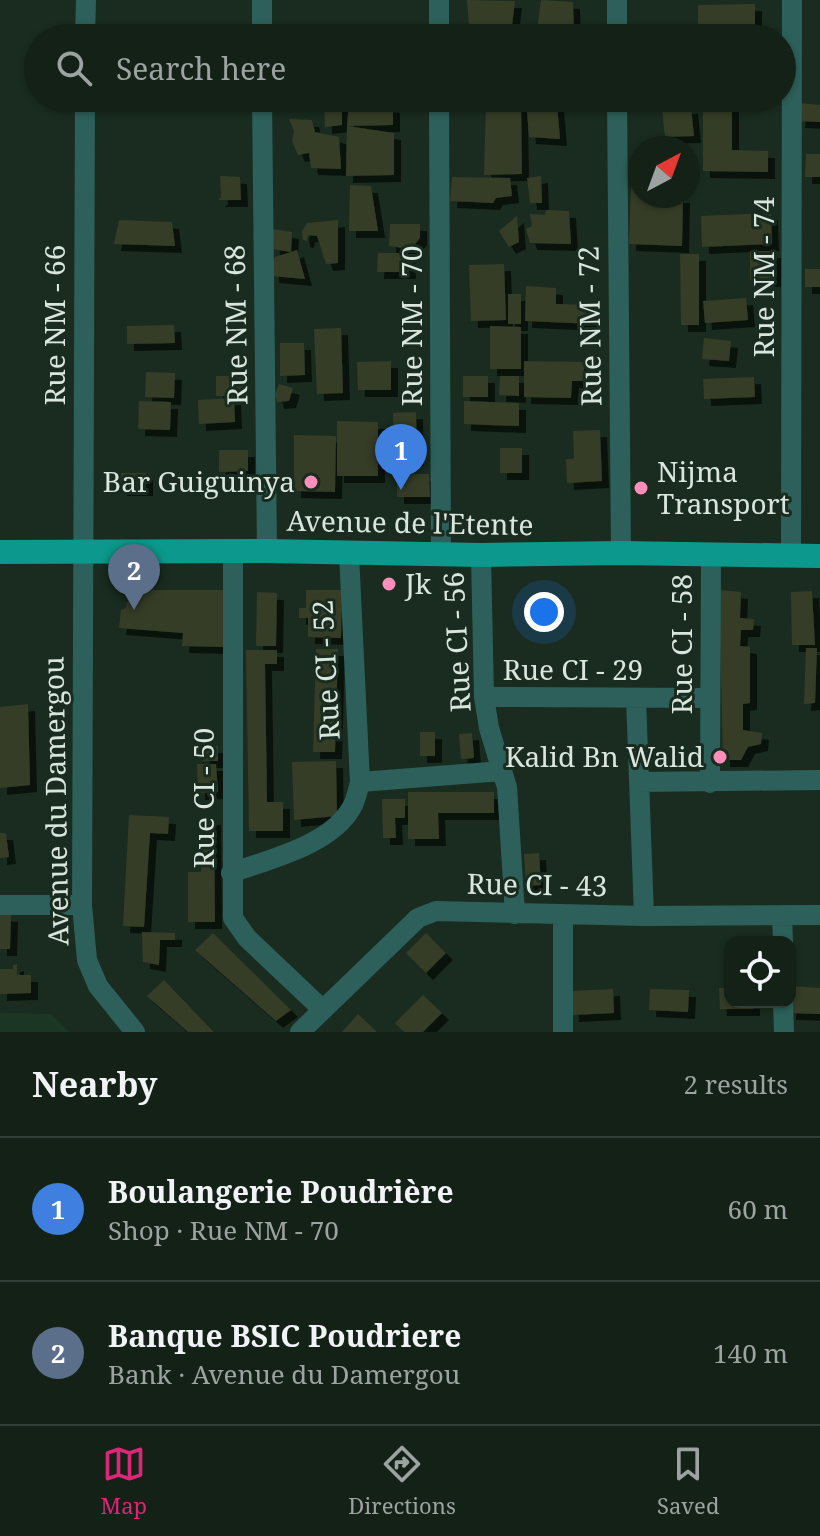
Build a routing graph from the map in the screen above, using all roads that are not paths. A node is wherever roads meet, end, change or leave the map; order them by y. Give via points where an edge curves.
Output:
1 (86, 0) edge
2 (262, 0) edge
3 (439, 0) edge
4 (617, 0) edge
5 (792, 0) edge
6 (85, 24) edge
7 (262, 24) edge
8 (439, 24) edge
9 (617, 24) edge
10 (792, 24) edge
11 (85, 112) edge
12 (262, 112) edge
13 (439, 112) edge
14 (617, 112) edge
15 (792, 112) edge
16 (233, 551) junction
17 (267, 551) junction
18 (0, 552) edge
19 (82, 553) junction
20 (621, 553) junction
21 (349, 554) junction
22 (441, 554) junction
23 (711, 554) junction
24 (791, 554) junction
25 (481, 555) junction
26 (820, 556) edge
27 (484, 697) junction
28 (636, 698) junction
29 (710, 698) junction
30 (505, 779) junction
31 (820, 780) edge
32 (360, 782) junction
33 (639, 782) junction
34 (710, 783) junction
35 (231, 873) junction
36 (0, 905) edge
37 (82, 905) junction
38 (515, 914) junction
39 (563, 914) junction
40 (782, 915) junction
41 (820, 915) edge
42 (644, 916) junction
43 (783, 936) edge
44 (783, 1008) edge
45 (322, 1009) junction
46 (135, 1032) edge
47 (300, 1032) edge
48 (563, 1032) edge
49 (784, 1032) edge

1 - 6 street
2 - 7 street
3 - 8 street
4 - 9 street
5 - 10 street, Rue NM - 74
11 - 19 street, Rue NM - 66
12 - 17 street, Rue NM - 68
13 - 22 street, Rue NM - 70
14 - 20 street, Rue NM - 72
15 - 24 street, Rue NM - 74
16 - 17 main road, Avenue de l'Etente
16 - 19 main road, Avenue de l'Etente
16 - 35 street, Rue CI - 50
17 - 21 main road, Avenue de l'Etente
18 - 19 main road, Avenue de l'Etente
19 - 37 street, Avenue du Damergou
20 - 23 main road, Avenue de l'Etente
20 - 25 main road, Avenue de l'Etente
21 - 22 main road, Avenue de l'Etente
21 - 32 street, Rue CI - 52
22 - 25 main road, Avenue de l'Etente
23 - 24 main road, Avenue de l'Etente
23 - 29 street, Rue CI - 58
24 - 26 main road, Avenue de l'Etente
25 - 27 street, Rue CI - 56
27 - 28 street, Rue CI - 29
27 - 30 street, Rue CI - 56
28 - 29 street, Rue CI - 29
28 - 33 street
29 - 34 street, Rue CI - 58
30 - 32 street
30 - 38 street, Rue CI - 56
31 - 34 street
32 - 35 street via 353,806 324,834 291,853
33 - 34 street
33 - 42 street
35 - 45 street, Rue CI - 50 via 237,927
36 - 37 street
37 - 46 street, Avenue du Damergou via 87,960 98,986
38 - 39 street, Rue CI - 43
38 - 45 street, Rue CI - 43 via 427,913
39 - 42 street, Rue CI - 43
39 - 48 street
40 - 41 street, Rue CI - 43
40 - 42 street, Rue CI - 43
40 - 43 street
44 - 49 street
45 - 47 street, Rue CI - 43

